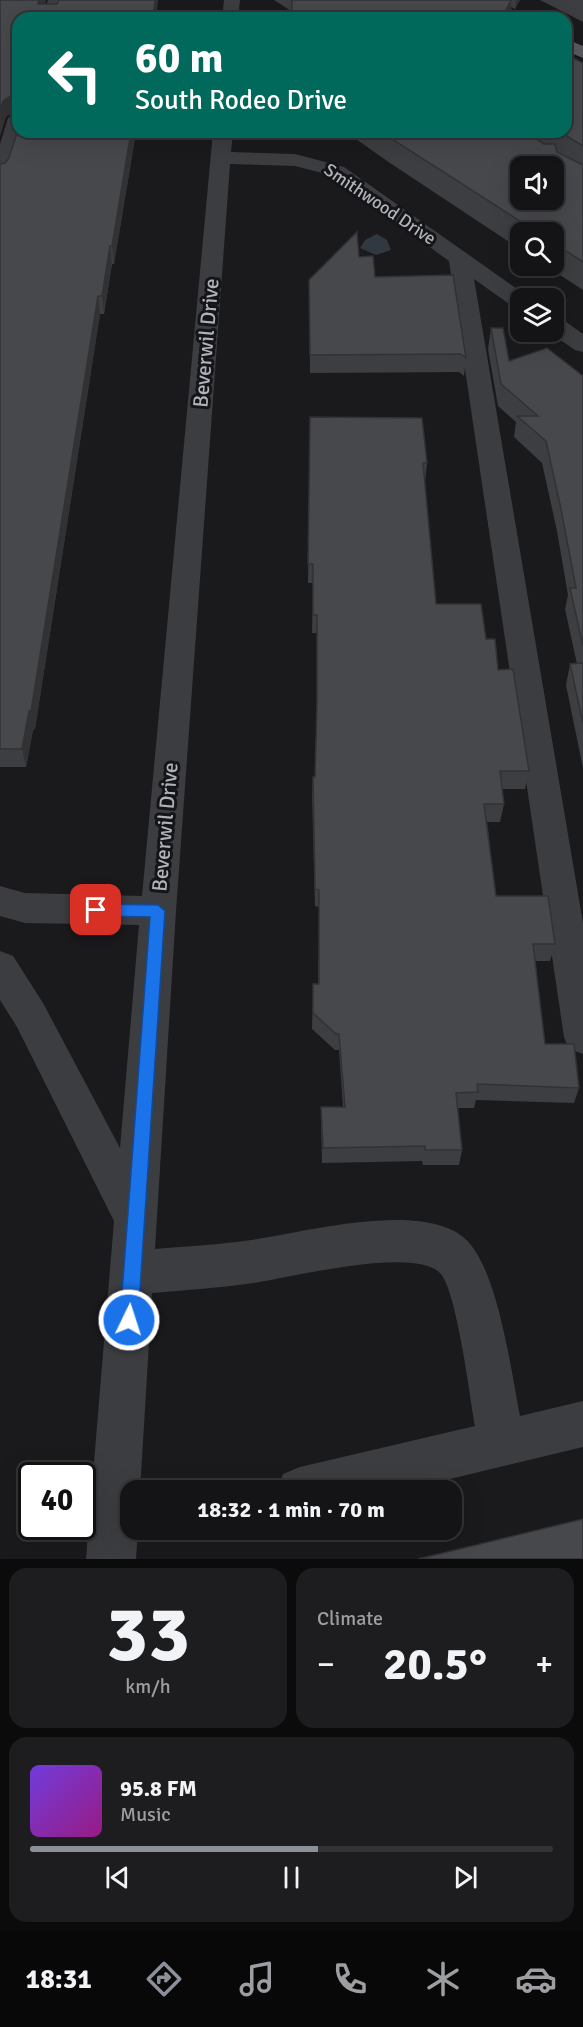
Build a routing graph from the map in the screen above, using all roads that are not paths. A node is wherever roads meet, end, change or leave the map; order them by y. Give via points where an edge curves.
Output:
1 (282, 0) edge
2 (483, 0) edge
3 (304, 12) edge
4 (506, 12) edge
5 (12, 137) edge
6 (222, 145) edge
7 (0, 174) edge
8 (460, 259) junction
9 (510, 294) edge
10 (564, 331) edge
11 (583, 345) edge
12 (0, 901) edge
13 (158, 911) junction
14 (0, 967) edge
15 (583, 1037) edge
16 (136, 1220) junction
17 (132, 1273) junction
18 (583, 1424) edge
19 (501, 1443) junction
20 (346, 1480) edge
21 (119, 1541) edge

1 - 3 street
2 - 4 main road
5 - 7 street
6 - 8 street, Smithwood Drive via 320,163 337,171
6 - 13 street, Beverwil Drive
8 - 9 street, Smithwood Drive
8 - 15 street
10 - 11 street
12 - 13 street via 25,908
13 - 16 street, Beverwil Drive
14 - 16 street via 30,1016
16 - 17 street, Beverwil Drive
17 - 19 street via 252,1261 383,1240 437,1246 456,1259 469,1288
17 - 21 street, Beverwil Drive
18 - 19 street
19 - 20 street

